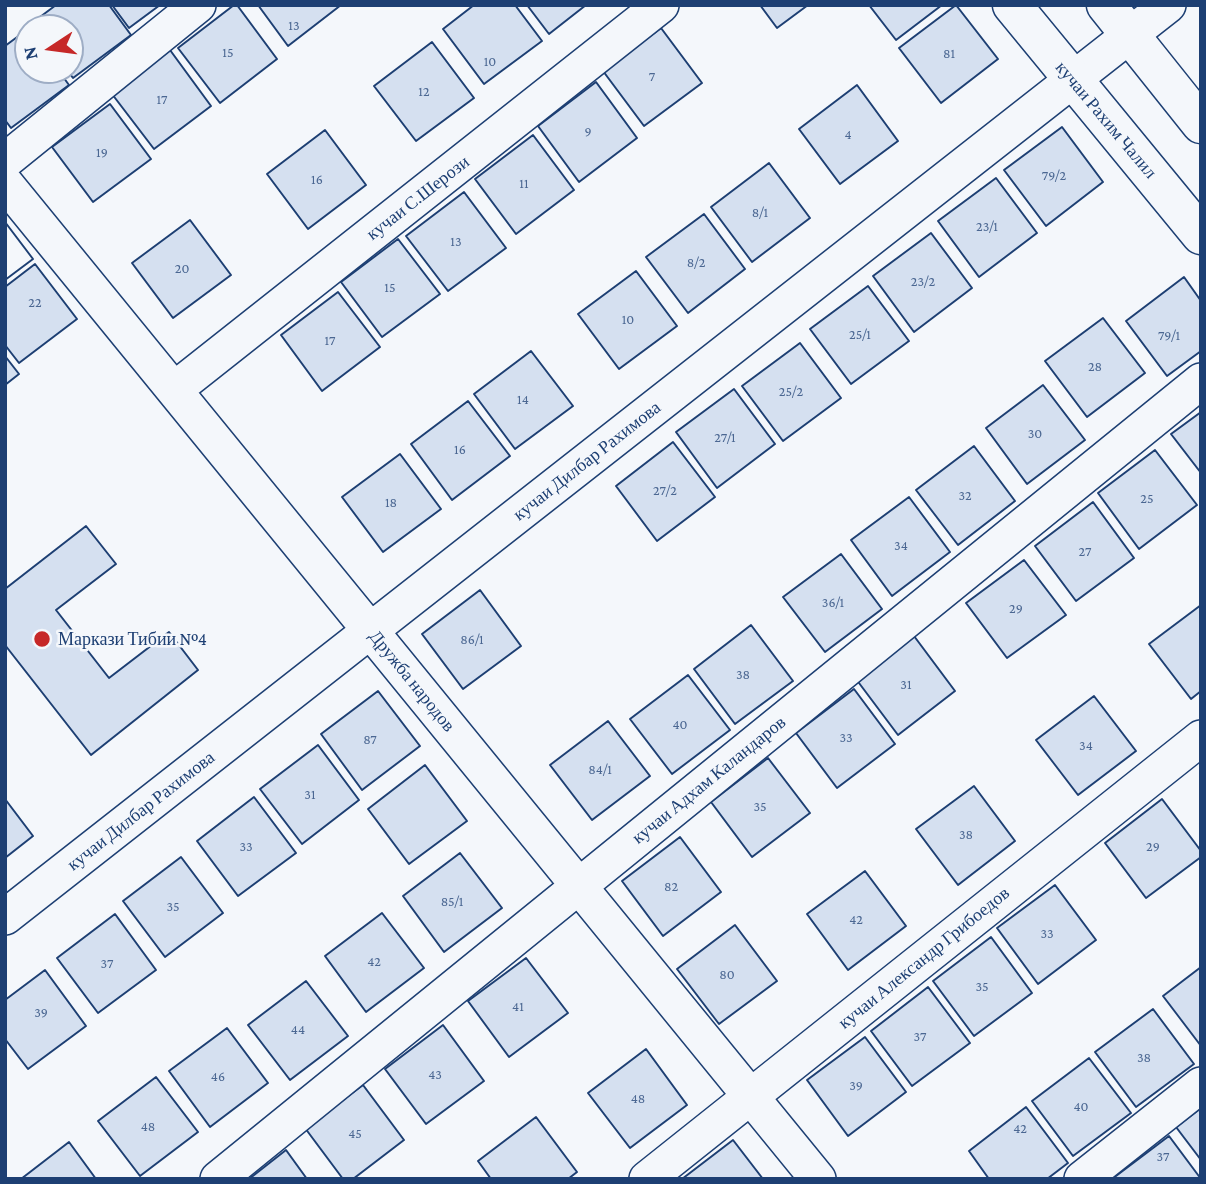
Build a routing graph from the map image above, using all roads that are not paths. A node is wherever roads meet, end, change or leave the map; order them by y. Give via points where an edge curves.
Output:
1 (198, 5) edge
2 (661, 5) edge
3 (1012, 5) edge
4 (1106, 5) edge
5 (1168, 5) edge
6 (1131, 36) junction
7 (1073, 80) junction
8 (1201, 124) edge
9 (5, 160) edge
10 (5, 183) edge
11 (1201, 235) edge
12 (1201, 381) edge
13 (174, 390) junction
14 (370, 630) junction
15 (1201, 738) edge
16 (579, 886) junction
17 (5, 917) edge
18 (1201, 1085) edge
19 (751, 1096) junction
20 (218, 1179) edge
21 (648, 1179) edge
22 (818, 1179) edge
23 (1082, 1179) edge

1 - 9 street
2 - 13 street, кучаи С.Шерози
3 - 7 main road, кучаи Рахим Чалил
4 - 6 main road
5 - 6 street, кучаи Дилбар Рахимова
6 - 7 street, кучаи Дилбар Рахимова
6 - 8 main road
7 - 11 main road, кучаи Рахим Чалил
7 - 14 street, кучаи Дилбар Рахимова
10 - 13 street, Дружба народов
12 - 16 street, кучаи Адхам Каландаров
13 - 14 street, Дружба народов
14 - 16 street, Дружба народов
14 - 17 street, кучаи Дилбар Рахимова
15 - 19 street, кучаи Александр Грибоедов
16 - 19 street, Дружба народов
16 - 20 street, кучаи Адхам Каландаров
18 - 23 street
19 - 21 street, кучаи Александр Грибоедов
19 - 22 street, Дружба народов

